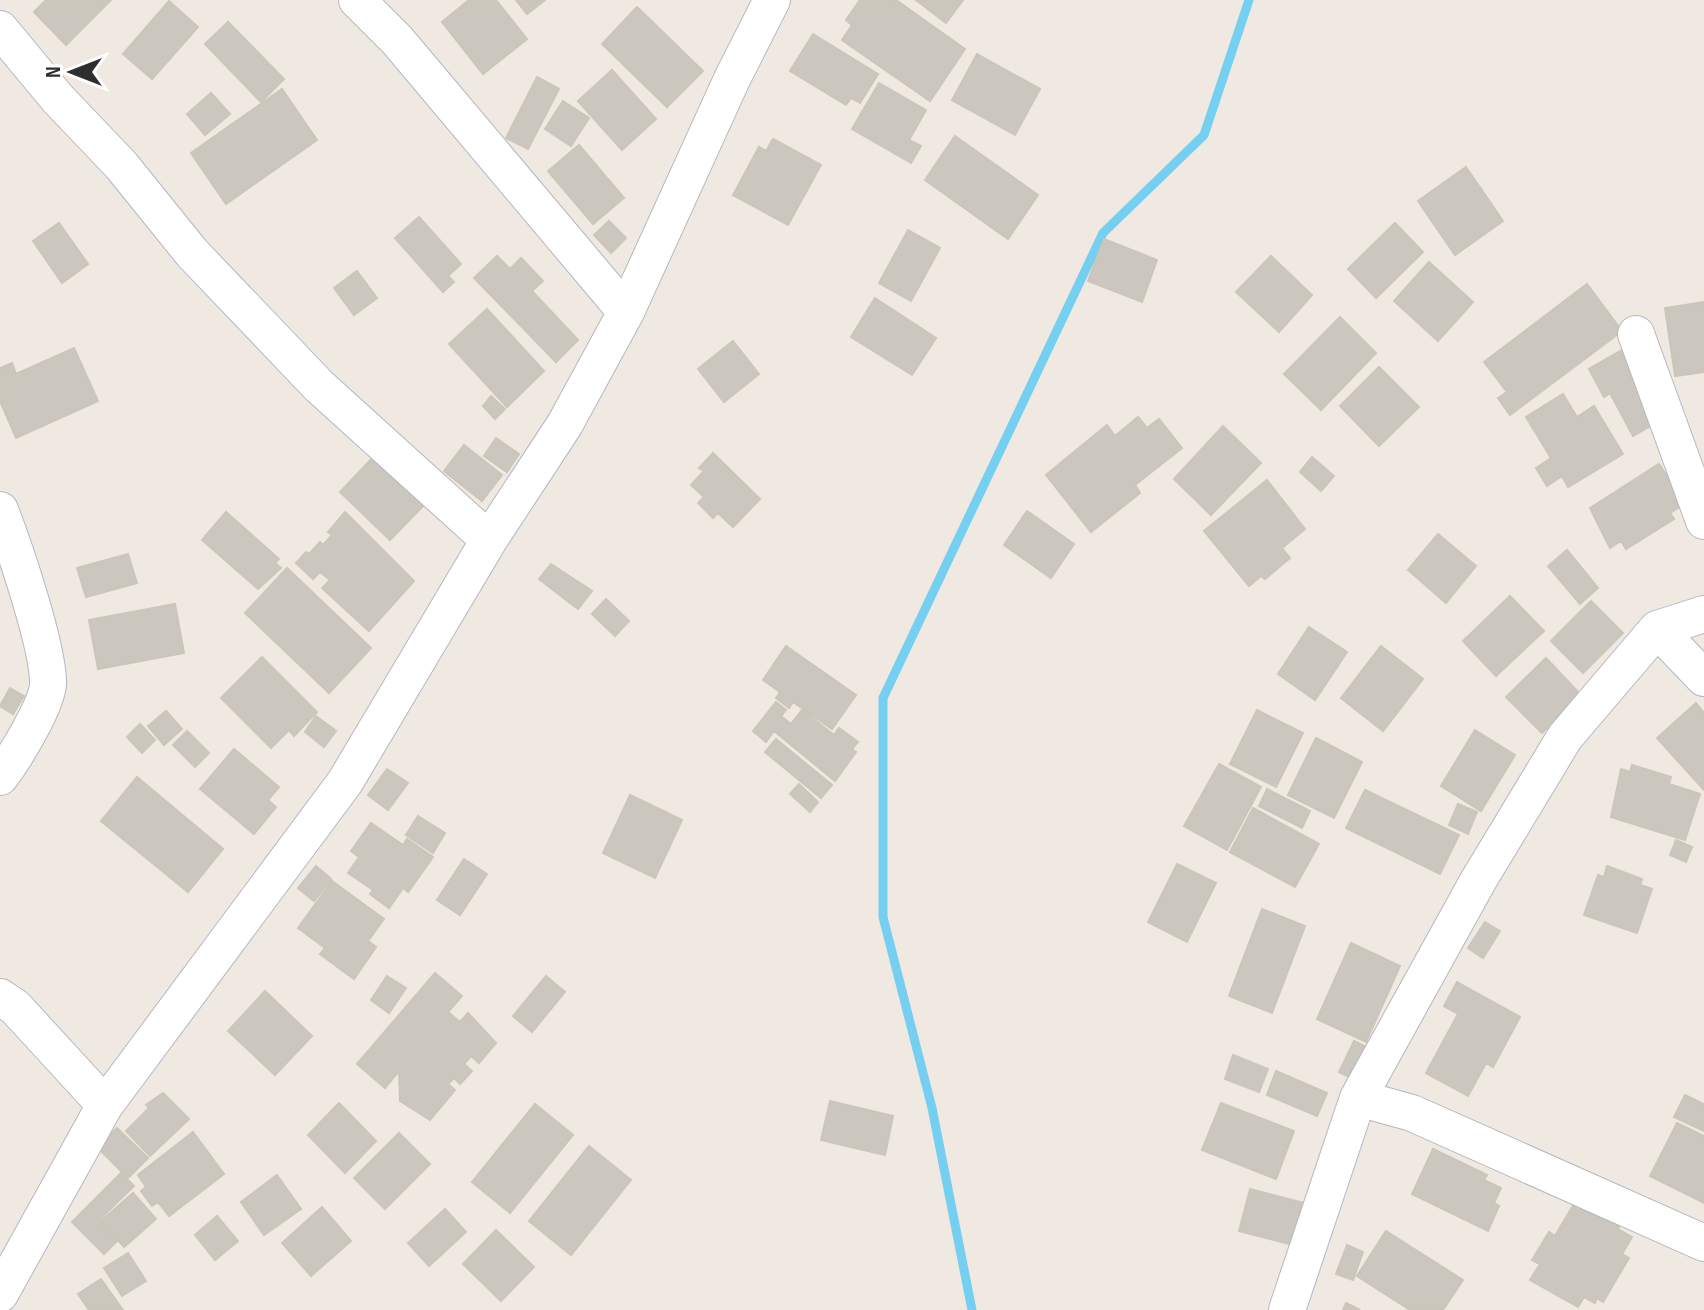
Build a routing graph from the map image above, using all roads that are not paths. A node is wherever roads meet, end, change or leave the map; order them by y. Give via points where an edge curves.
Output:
1 (357, 0) edge
2 (772, 0) edge
3 (0, 29) edge
4 (626, 312) junction
5 (1636, 334) dead end
6 (0, 512) edge
7 (1704, 521) edge
8 (489, 540) junction
9 (1704, 614) edge
10 (1657, 629) junction
11 (1704, 678) edge
12 (0, 777) edge
13 (0, 997) edge
14 (1358, 1098) junction
15 (105, 1105) junction
16 (1704, 1243) edge
17 (0, 1294) edge
18 (1287, 1310) edge

1 - 4 street via 397,40
2 - 4 street
3 - 8 street via 192,253 309,375
4 - 8 street via 565,424
5 - 7 street
6 - 12 street via 46,659 48,687 16,756
8 - 15 street via 345,782
9 - 10 street
10 - 11 street
10 - 14 street via 1565,737
13 - 15 street
14 - 16 street via 1412,1113
14 - 18 street
15 - 17 street

